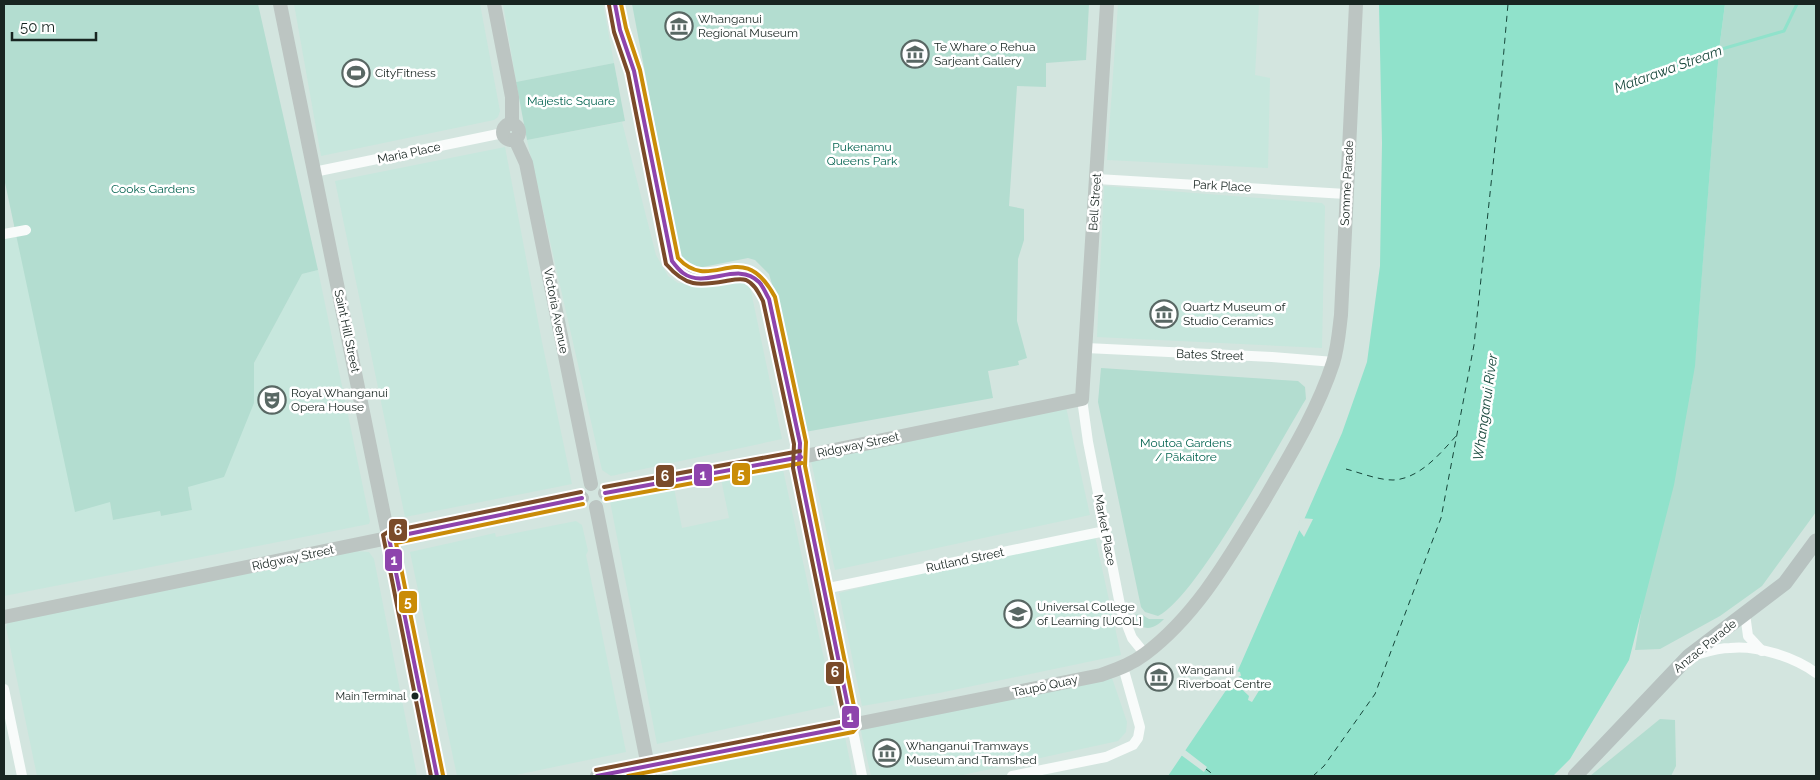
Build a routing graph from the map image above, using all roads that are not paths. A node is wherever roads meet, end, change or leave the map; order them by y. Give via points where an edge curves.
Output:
1 (280, 4) edge
2 (494, 4) edge
3 (615, 4) edge
4 (1107, 4) edge
5 (1356, 4) edge
6 (510, 132) junction
7 (314, 172) junction
8 (1097, 179) junction
9 (1346, 194) junction
10 (26, 230) dead end
11 (4, 234) edge
12 (1086, 348) junction
13 (1334, 362) junction
14 (1082, 400) junction
15 (800, 457) junction
16 (591, 484) junction
17 (605, 493) junction
18 (582, 498) junction
19 (596, 508) junction
20 (1106, 531) junction
21 (389, 538) junction
22 (1816, 541) edge
23 (824, 589) junction
24 (1745, 614) junction
25 (4, 618) edge
26 (1762, 651) junction
27 (1145, 654) junction
28 (1689, 656) junction
29 (1123, 667) junction
30 (1816, 673) edge
31 (4, 688) edge
32 (852, 726) junction
33 (649, 771) edge
34 (22, 776) edge
35 (437, 776) edge
36 (597, 776) edge
37 (862, 776) edge
38 (1012, 776) edge
39 (1575, 776) edge

1 - 7 street, Saint Hill Street
2 - 6 street, Victoria Avenue via 512,97
3 - 15 street via 634,71 669,250 678,269 690,276 701,278 742,272 752,274 765,289 776,323
4 - 8 street, Bell Street
5 - 9 street, Somme Parade
6 - 7 street, Maria Place
6 - 16 street, Victoria Avenue via 526,163
7 - 21 street, Saint Hill Street
8 - 9 street, Park Place
8 - 12 street, Bell Street
9 - 13 street, Somme Parade via 1341,315
10 - 11 street
12 - 13 street, Bates Street
12 - 14 street, Bell Street
13 - 27 street, Taupō Quay via 1320,400 1236,545 1199,600
14 - 15 street, Ridgway Street
14 - 20 street, Market Place
15 - 17 street, Ridgway Street
15 - 23 street via 799,467
16 - 17 street via 600,486
16 - 18 street via 583,490
17 - 19 street via 603,502
18 - 19 street via 587,506
18 - 21 street, Ridgway Street
19 - 33 street
20 - 23 street, Rutland Street
20 - 27 street, Market Place via 1124,618 1132,638
21 - 25 street, Ridgway Street
21 - 35 street, Saint Hill Street
22 - 24 main road, Anzac Parade via 1785,583
23 - 32 street
24 - 26 street via 1748,636
24 - 28 main road, Anzac Parade
26 - 28 street via 1730,647
26 - 30 street via 1798,662
27 - 29 street, Taupō Quay
28 - 39 main road, Anzac Parade
29 - 32 street, Taupō Quay via 1101,675
29 - 38 street via 1140,727 1133,745 1106,757
31 - 34 street
32 - 33 street, Taupō Quay
32 - 37 street
33 - 36 street, Taupō Quay

